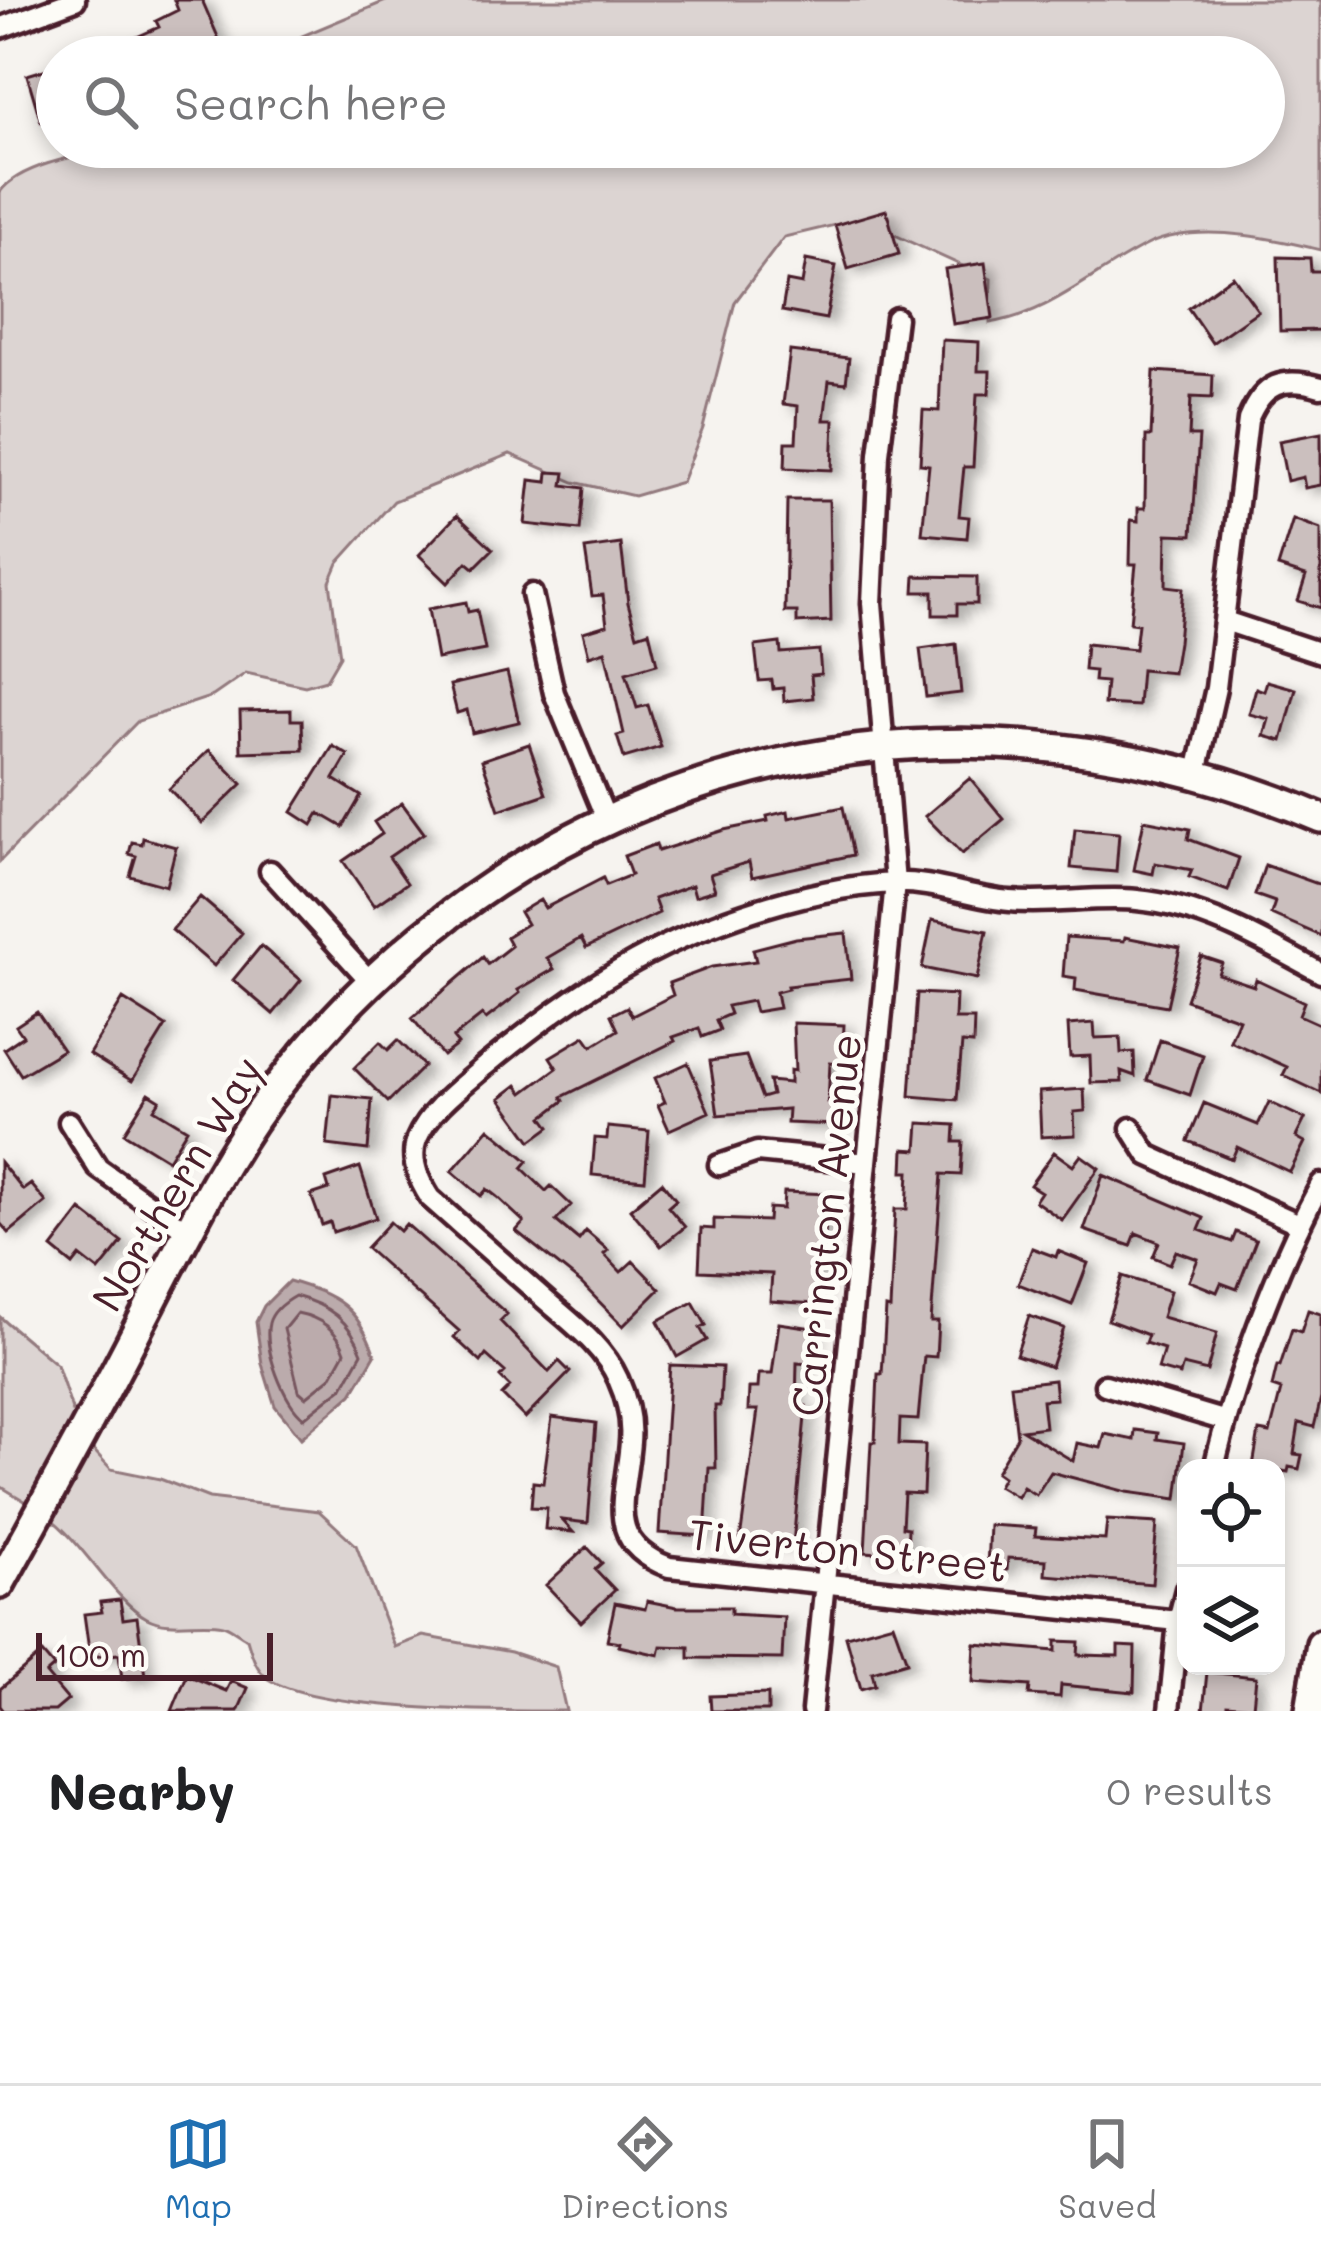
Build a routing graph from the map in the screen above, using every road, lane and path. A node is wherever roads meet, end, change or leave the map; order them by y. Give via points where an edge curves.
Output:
1 (75, 0) edge
2 (0, 28) edge
3 (896, 318) dead end
4 (1321, 387) edge
5 (532, 594) dead end
6 (1225, 621) junction
7 (1321, 652) edge
8 (882, 747) junction
9 (1197, 772) junction
10 (1321, 818) edge
11 (607, 820) junction
12 (270, 871) dead end
13 (896, 883) junction
14 (1321, 974) edge
15 (369, 980) junction
16 (69, 1122) dead end
17 (1131, 1128) dead end
18 (867, 1162) junction
19 (718, 1165) dead end
20 (1321, 1184) edge
21 (1299, 1224) junction
22 (188, 1232) junction
23 (1105, 1385) dead end
24 (1226, 1420) junction
25 (1216, 1459) edge
26 (825, 1583) junction
27 (0, 1584) edge
28 (1177, 1621) edge
29 (1177, 1630) edge
30 (1321, 1644) edge
31 (812, 1711) edge
32 (1168, 1711) edge
33 (1310, 1711) edge

1 - 2 street
3 - 8 street, Carrington Avenue via 874,540
4 - 6 street via 1284,382 1256,400
5 - 11 street via 554,693
6 - 7 street
6 - 9 street
8 - 9 street, Northern Way via 1016,742
8 - 11 street, Northern Way via 760,767
8 - 13 street, Carrington Avenue
9 - 10 street, Northern Way
11 - 15 street, Northern Way via 480,892
12 - 15 street
13 - 14 street via 1030,903 1153,902 1228,922
13 - 18 street, Carrington Avenue
13 - 26 street, Tiverton Street via 811,896 665,946 546,1016 465,1083 416,1141 418,1180 430,1198 594,1344 616,1374 631,1440 622,1493 631,1544 669,1567
15 - 22 street, Northern Way via 277,1087
16 - 22 street via 98,1168
17 - 21 street via 1148,1156
18 - 19 street via 757,1152
18 - 26 street, Carrington Avenue
20 - 21 street
21 - 24 street
22 - 27 street, Northern Way
23 - 24 street
24 - 25 street
26 - 28 street, Tiverton Street
26 - 31 street, Carrington Avenue
29 - 32 street
30 - 33 street

